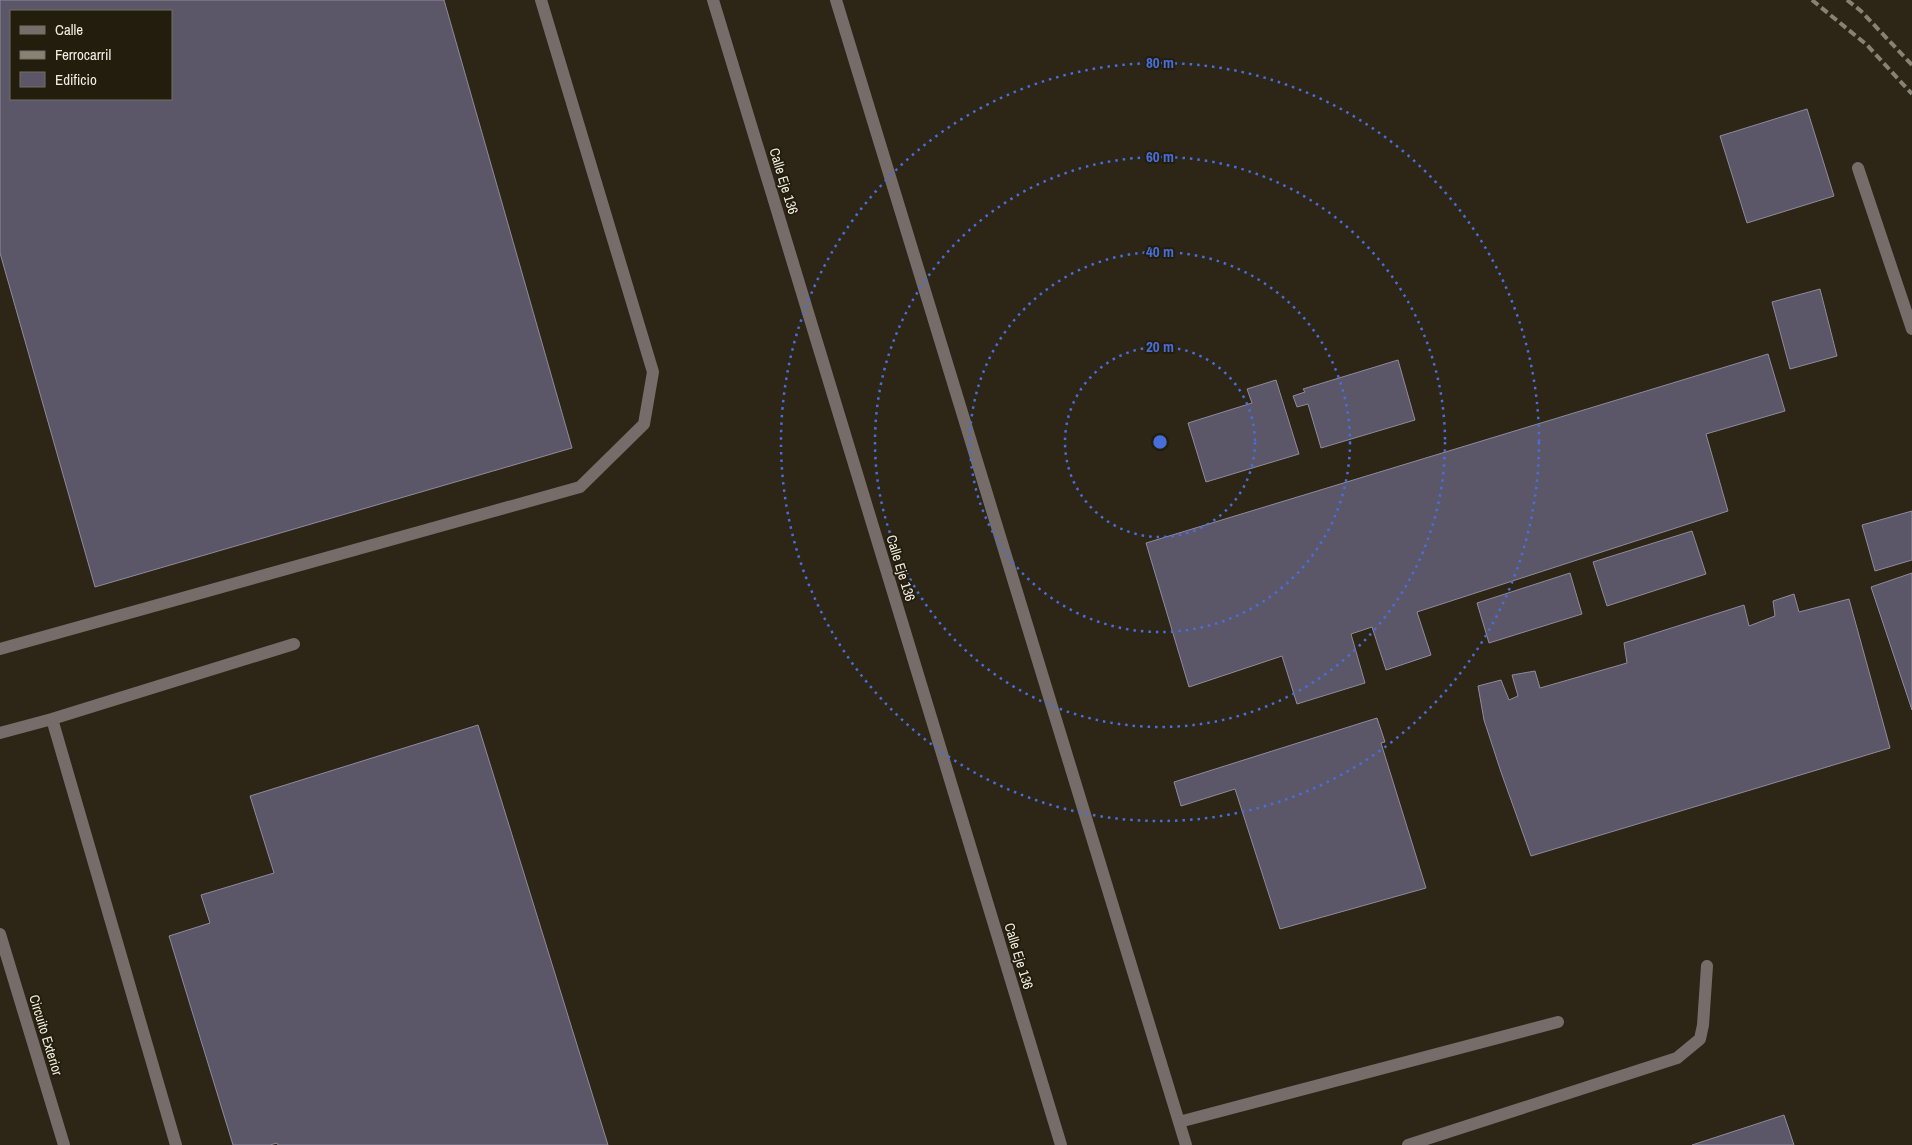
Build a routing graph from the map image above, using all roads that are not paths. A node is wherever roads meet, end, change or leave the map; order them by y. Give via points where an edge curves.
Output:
1 (541, 0) edge
2 (713, 0) edge
3 (836, 0) edge
4 (1858, 168) dead end
5 (1912, 329) edge
6 (294, 644) dead end
7 (0, 649) edge
8 (52, 719) junction
9 (0, 733) edge
10 (0, 934) edge
11 (1707, 966) dead end
12 (1558, 1022) dead end
13 (1179, 1122) junction
14 (64, 1145) edge
15 (176, 1145) edge
16 (1061, 1145) edge
17 (1186, 1145) edge
18 (1408, 1145) edge

1 - 7 street via 653,372 644,424 580,487
2 - 16 street, Calle Eje 136
3 - 13 street
4 - 5 street
6 - 8 street
8 - 9 street
8 - 15 street
10 - 14 street, Circuito Exterior
11 - 18 street via 1700,1039 1677,1058
12 - 13 street
13 - 17 street

